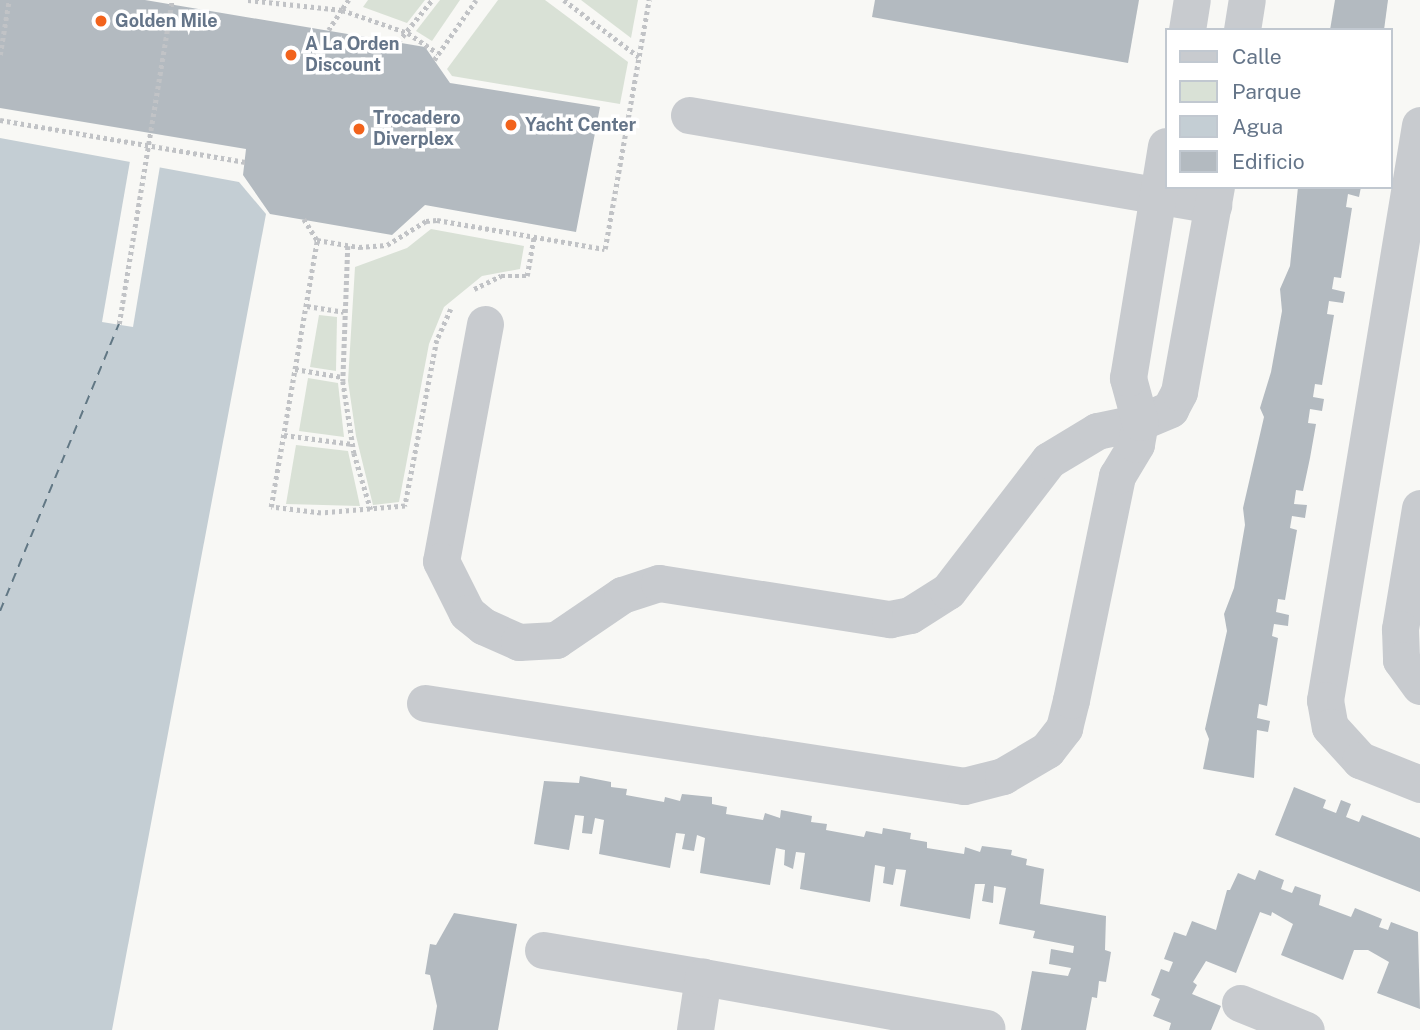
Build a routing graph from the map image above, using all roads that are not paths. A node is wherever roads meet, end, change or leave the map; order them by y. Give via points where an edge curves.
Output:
1 (1192, 0) edge
2 (1247, 0) edge
3 (1187, 28) edge
4 (1242, 28) edge
5 (689, 115) dead end
6 (1420, 125) edge
7 (1164, 157) edge
8 (1157, 196) junction
9 (1215, 196) edge
10 (475, 310) road end
11 (1140, 422) junction
12 (1420, 508) edge
13 (1420, 686) edge
14 (425, 704) dead end
15 (1420, 784) edge
16 (543, 950) dead end
17 (703, 977) junction
18 (1241, 1003) dead end
19 (986, 1028) edge
20 (695, 1030) edge
21 (1306, 1030) edge

1 - 3 lane
2 - 4 lane
5 - 8 lane
6 - 15 lane via 1325,700 1330,727 1360,760
7 - 8 lane
8 - 9 lane
8 - 11 lane via 1128,378
9 - 11 lane via 1179,392 1170,409
10 - 11 lane via 441,561 467,613 497,635 519,642 555,640 622,595 659,583 866,618 910,615 948,591 1049,460 1097,430
11 - 14 lane via 1136,444 1117,475 1064,728 1047,750 1003,776 964,786
12 - 13 lane via 1400,629 1401,660
16 - 17 lane
17 - 19 lane
17 - 20 lane
18 - 21 lane

